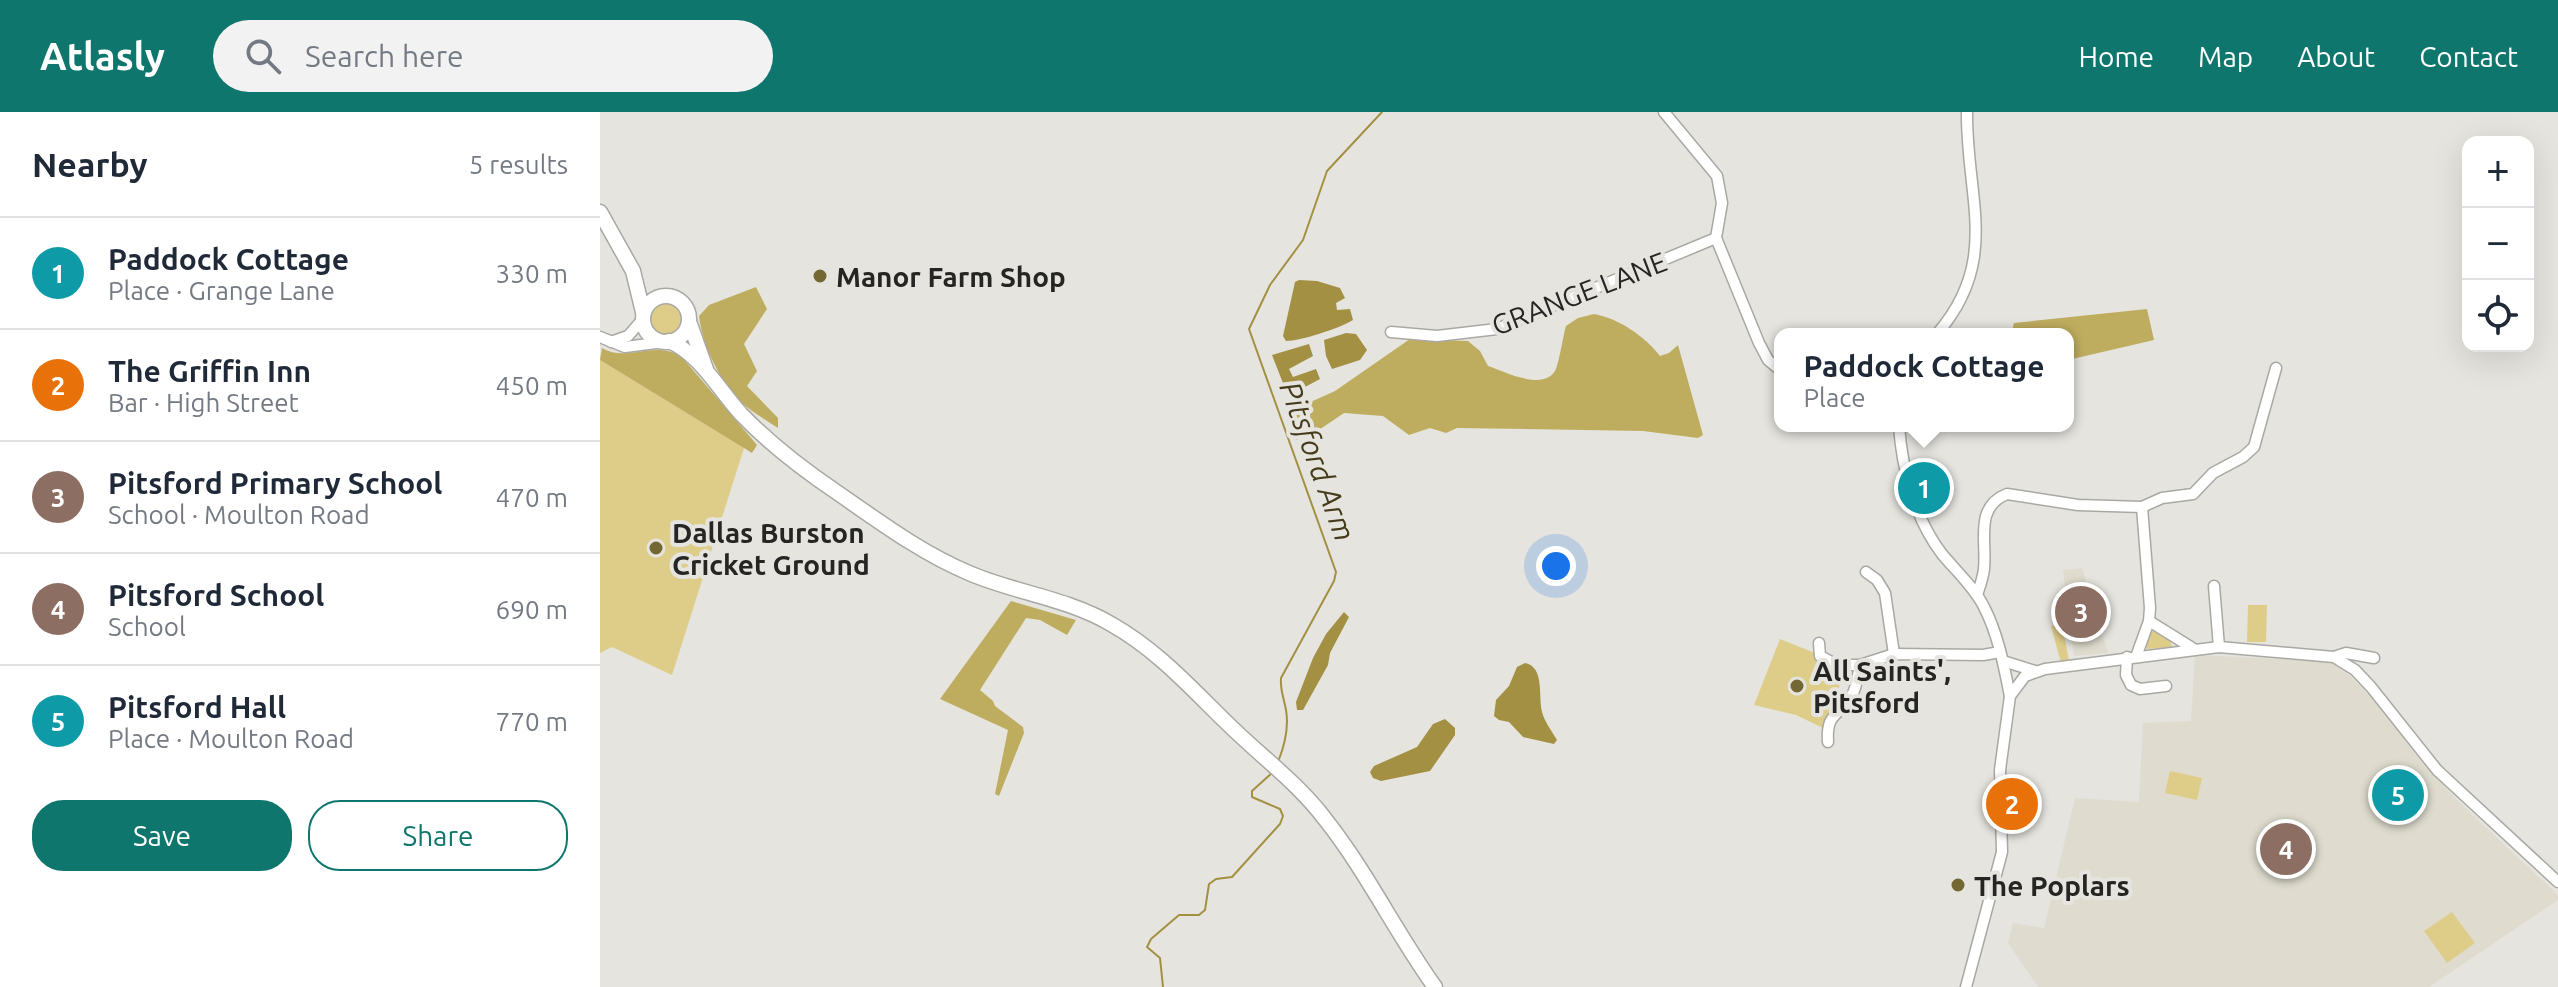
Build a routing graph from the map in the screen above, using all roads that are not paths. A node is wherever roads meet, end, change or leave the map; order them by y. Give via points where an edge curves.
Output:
1 (1664, 112) edge
2 (1967, 112) edge
3 (600, 212) edge
4 (1716, 238) junction
5 (633, 271) junction
6 (664, 295) junction
7 (643, 316) junction
8 (690, 324) junction
9 (1941, 328) edge
10 (1391, 332) dead end
11 (605, 339) edge
12 (667, 342) junction
13 (1774, 365) edge
14 (2276, 368) dead end
15 (708, 373) junction
16 (1900, 432) edge
17 (2142, 507) junction
18 (1866, 572) dead end
19 (2214, 586) dead end
20 (1977, 595) junction
21 (2149, 621) junction
22 (1819, 643) dead end
23 (2219, 647) junction
24 (2194, 649) junction
25 (1894, 654) junction
26 (2002, 657) junction
27 (2131, 657) junction
28 (2334, 657) junction
29 (2374, 658) dead end
30 (1860, 665) junction
31 (2035, 671) junction
32 (2166, 686) dead end
33 (2010, 696) junction
34 (1828, 742) dead end
35 (2558, 882) edge
36 (1435, 987) edge
37 (1966, 987) edge

1 - 4 street via 1717,176 1722,203
2 - 9 street via 1977,241 1964,296
3 - 5 highway
4 - 10 street, GRANGE LANE via 1497,329 1437,336
4 - 13 street via 1759,343
5 - 6 highway
5 - 7 highway
6 - 7 highway via 651,301
6 - 8 highway via 682,303
7 - 11 street via 628,336
7 - 12 highway via 652,336
8 - 12 highway
8 - 15 highway
11 - 12 street via 625,347
12 - 15 highway via 681,347
14 - 17 street via 2250,452 2220,468 2193,494
15 - 36 highway via 764,436 834,491 928,552 967,573 1098,616 1174,669 1307,797
16 - 20 street via 1920,515 1941,552
17 - 20 street via 2078,505 2007,494 1997,498 1986,514 1984,572
17 - 21 street
18 - 25 street via 1885,593
19 - 23 street
20 - 26 street
21 - 24 street
21 - 27 street
22 - 30 street via 1820,656 1837,665
23 - 24 street
23 - 28 street
24 - 27 street
25 - 26 street
25 - 30 street
26 - 31 street
26 - 33 street
27 - 31 street
27 - 32 street via 2126,675 2131,685
28 - 29 street via 2346,653
28 - 35 street via 2371,687 2437,770
30 - 34 street via 1851,696 1827,727
31 - 33 street via 2019,681
33 - 37 street via 2000,770 2001,861

